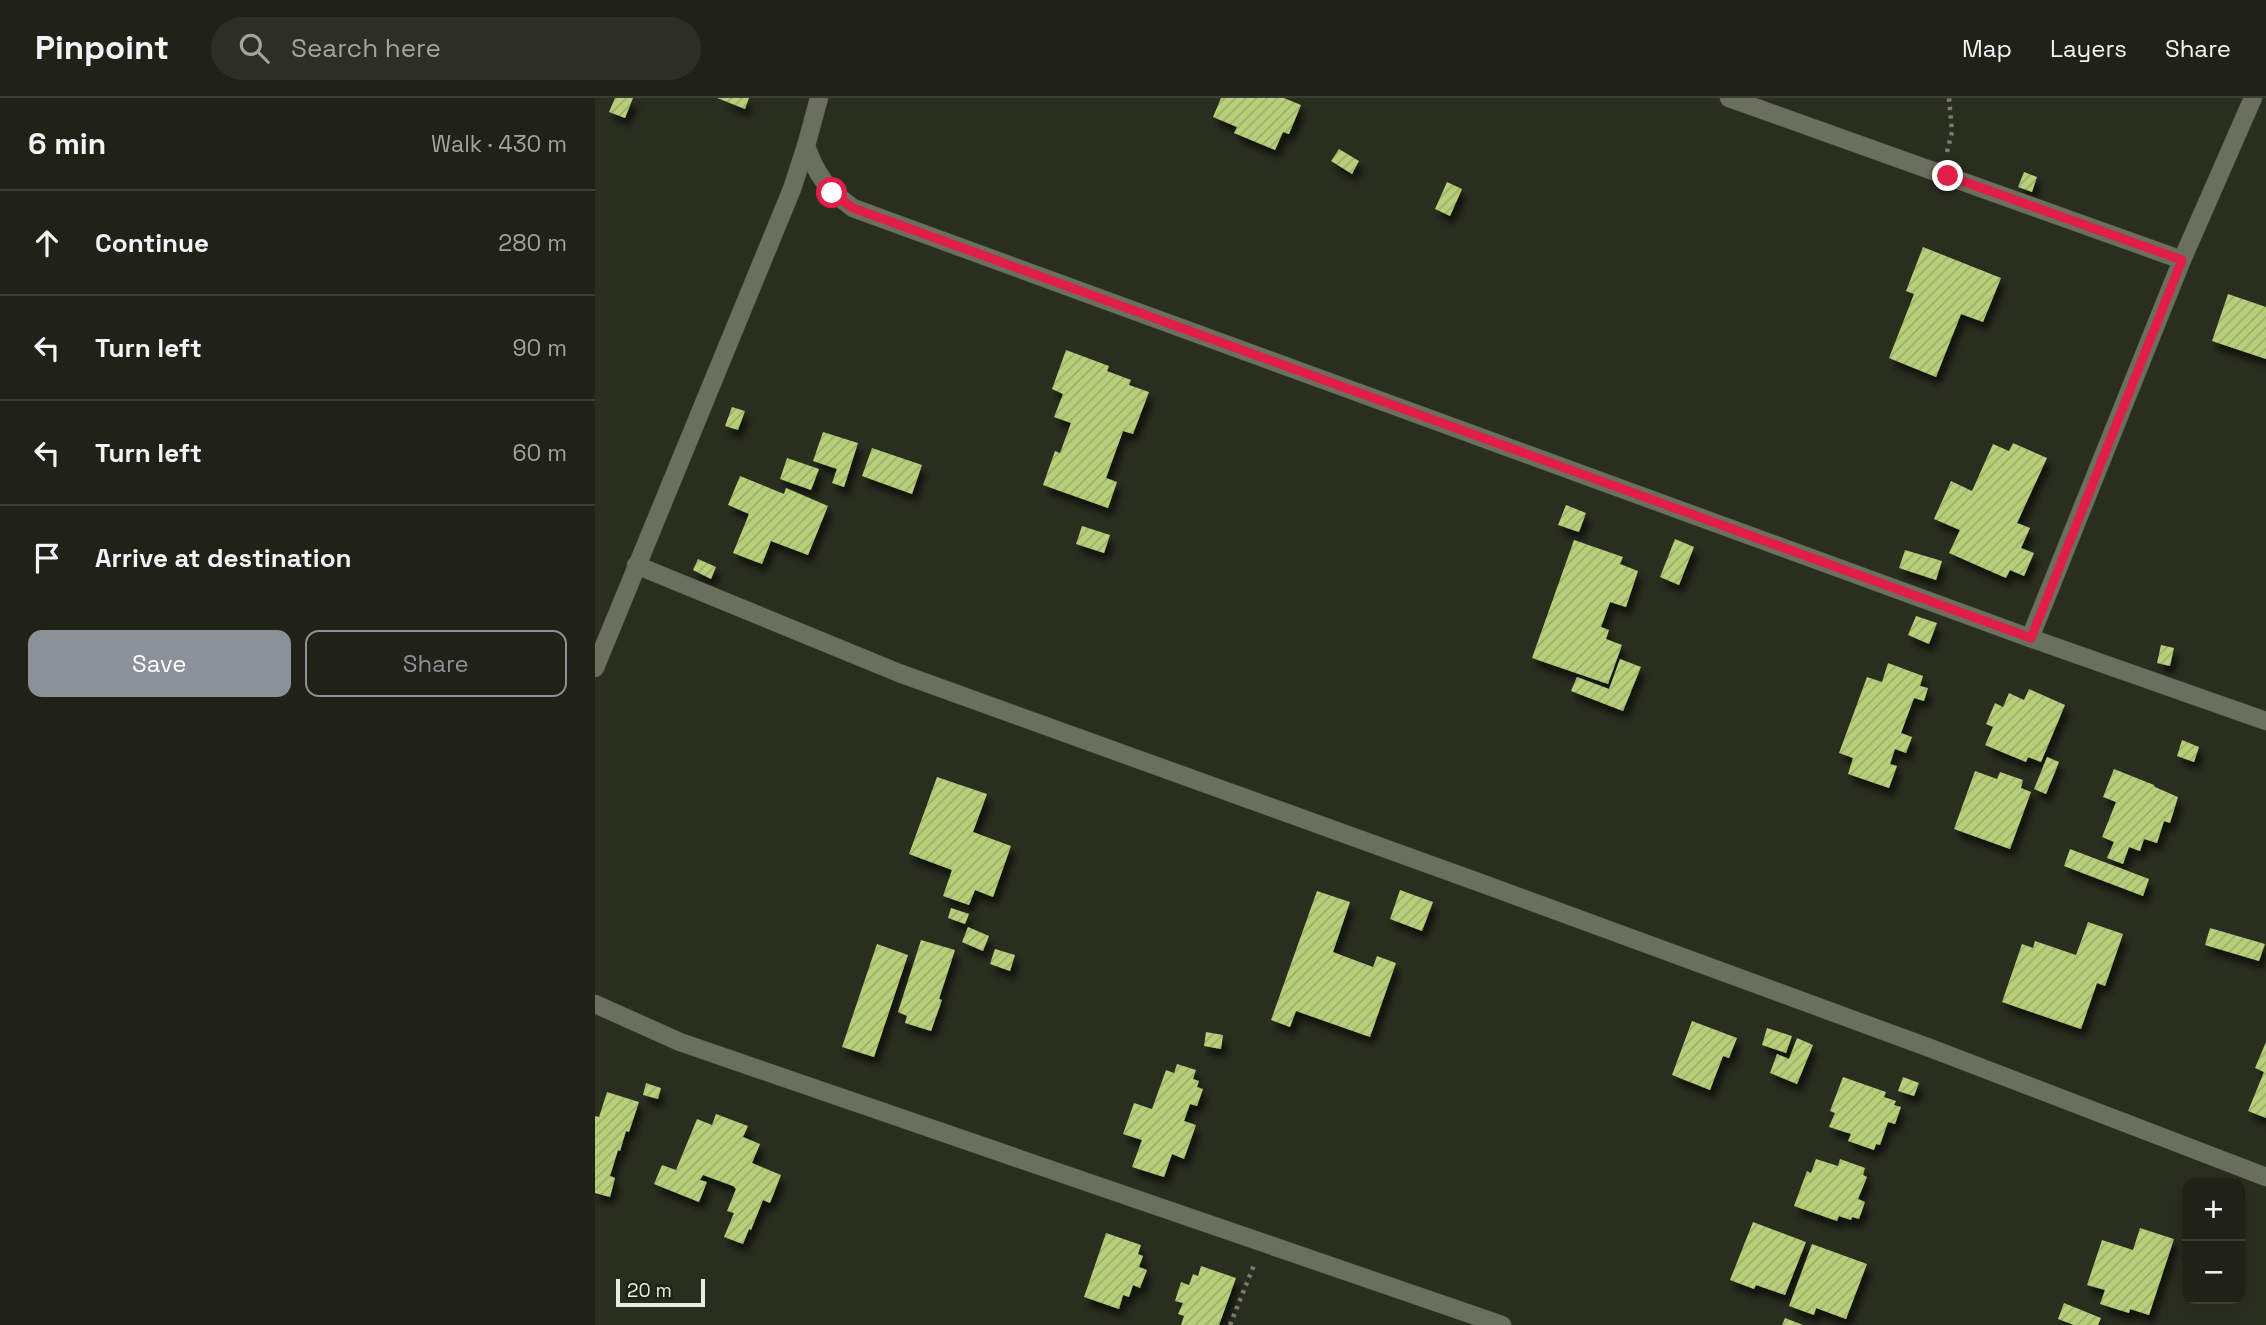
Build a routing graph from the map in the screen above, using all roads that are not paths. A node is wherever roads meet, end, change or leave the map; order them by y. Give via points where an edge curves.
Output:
1 (819, 98) edge
2 (1729, 98) edge
3 (2253, 98) edge
4 (806, 146) junction
5 (2182, 260) junction
6 (636, 565) junction
7 (2031, 638) junction
8 (595, 668) edge
9 (2266, 722) edge
10 (595, 1004) edge
11 (2266, 1177) edge
12 (1502, 1325) edge

1 - 4 street
2 - 5 street
3 - 5 street
4 - 6 street
4 - 7 street via 815,171 832,193 853,208
5 - 7 street
6 - 8 street
6 - 11 street via 899,673 1891,1034
7 - 9 street
10 - 12 street via 680,1042

